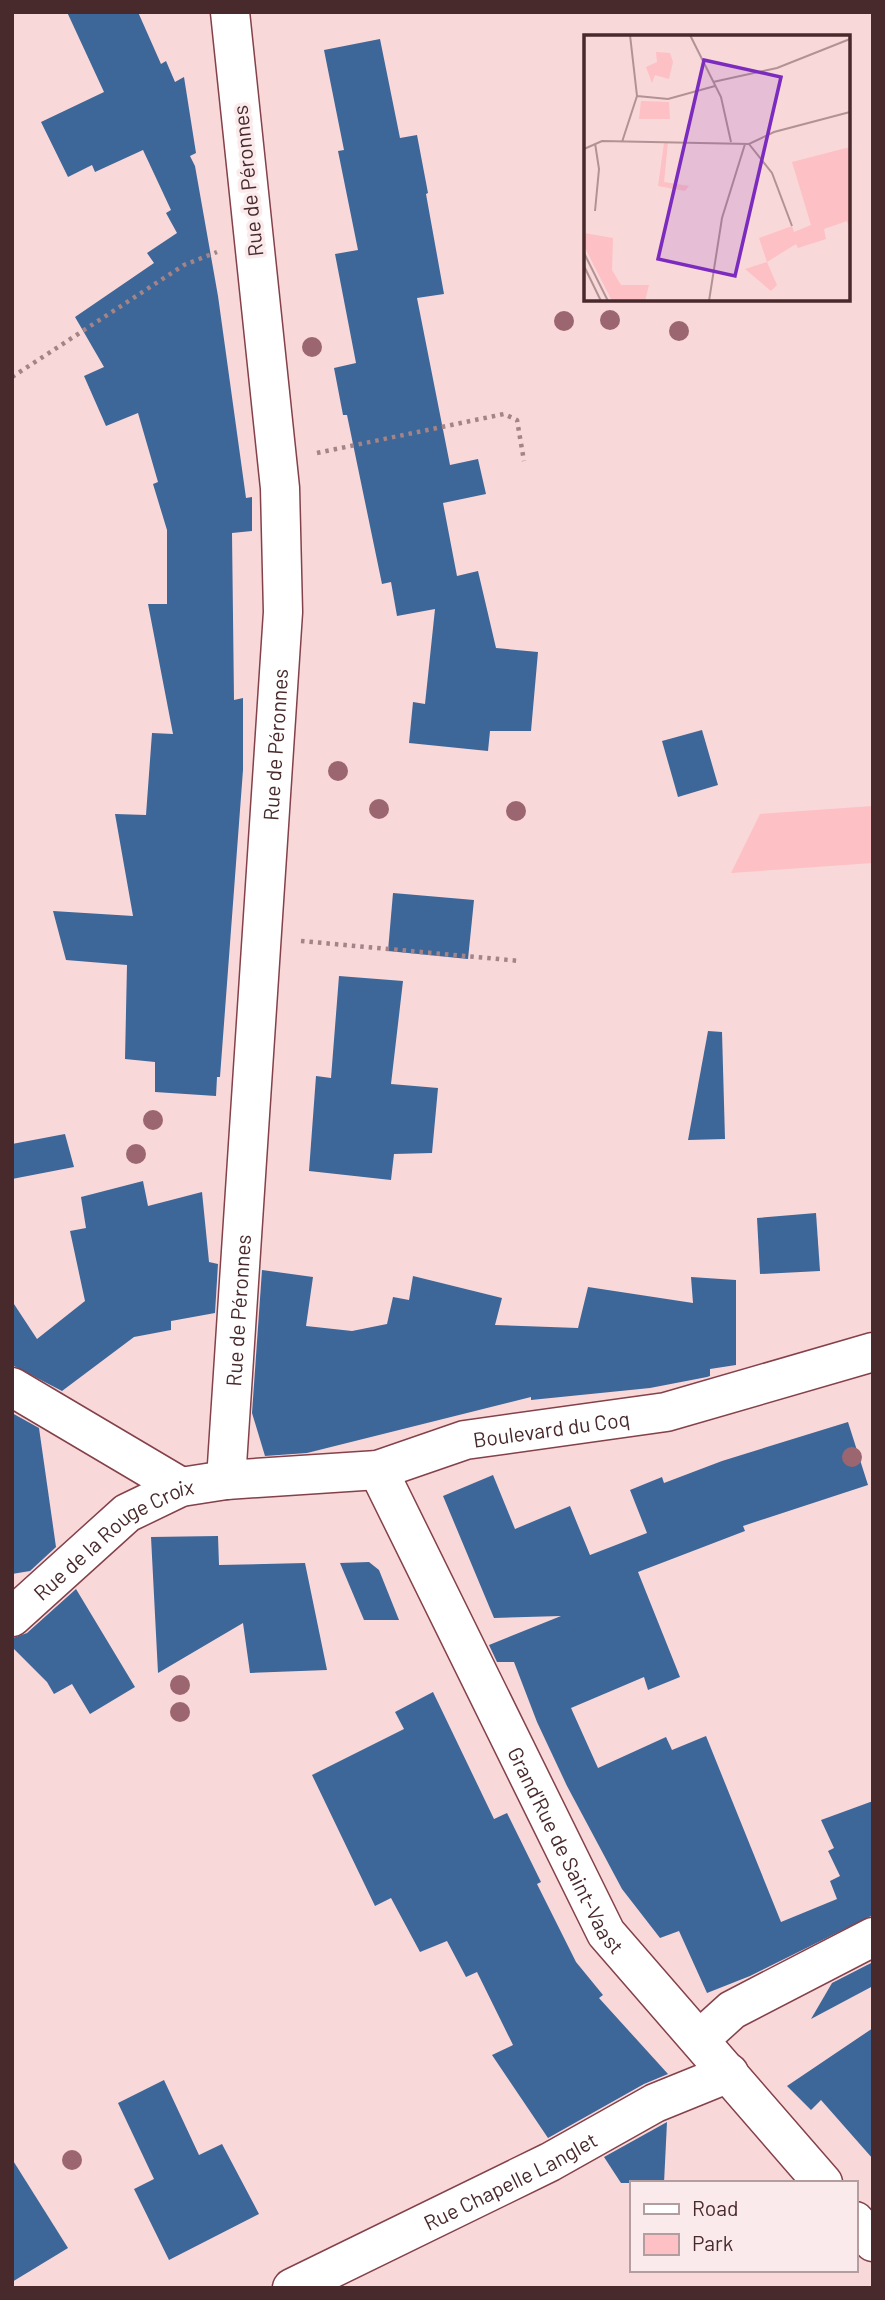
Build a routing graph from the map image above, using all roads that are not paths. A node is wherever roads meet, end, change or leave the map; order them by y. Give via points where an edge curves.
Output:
1 (230, 12) edge
2 (873, 1352) edge
3 (12, 1387) edge
4 (378, 1470) junction
5 (226, 1480) junction
6 (181, 1487) junction
7 (12, 1617) edge
8 (873, 1937) edge
9 (700, 2039) junction
10 (729, 2073) junction
11 (820, 2181) edge
12 (857, 2223) edge
13 (873, 2242) edge
14 (292, 2288) edge

1 - 5 street, Rue de Péronnes via 278,461 283,612
2 - 4 street, Boulevard du Coq via 666,1412 465,1440
3 - 6 street
4 - 5 street, Boulevard du Coq
4 - 9 street, Grand'Rue de Saint-Vaast via 596,1916 618,1950
5 - 6 street, Rue de la Rouge Croix
6 - 7 street, Rue de la Rouge Croix via 127,1513
8 - 9 street via 732,2010
9 - 10 street, Grand'Rue de Saint-Vaast
10 - 11 street, Grand'Rue de Saint-Vaast
10 - 14 street, Rue Chapelle Langlet via 655,2103 550,2162
12 - 13 street

